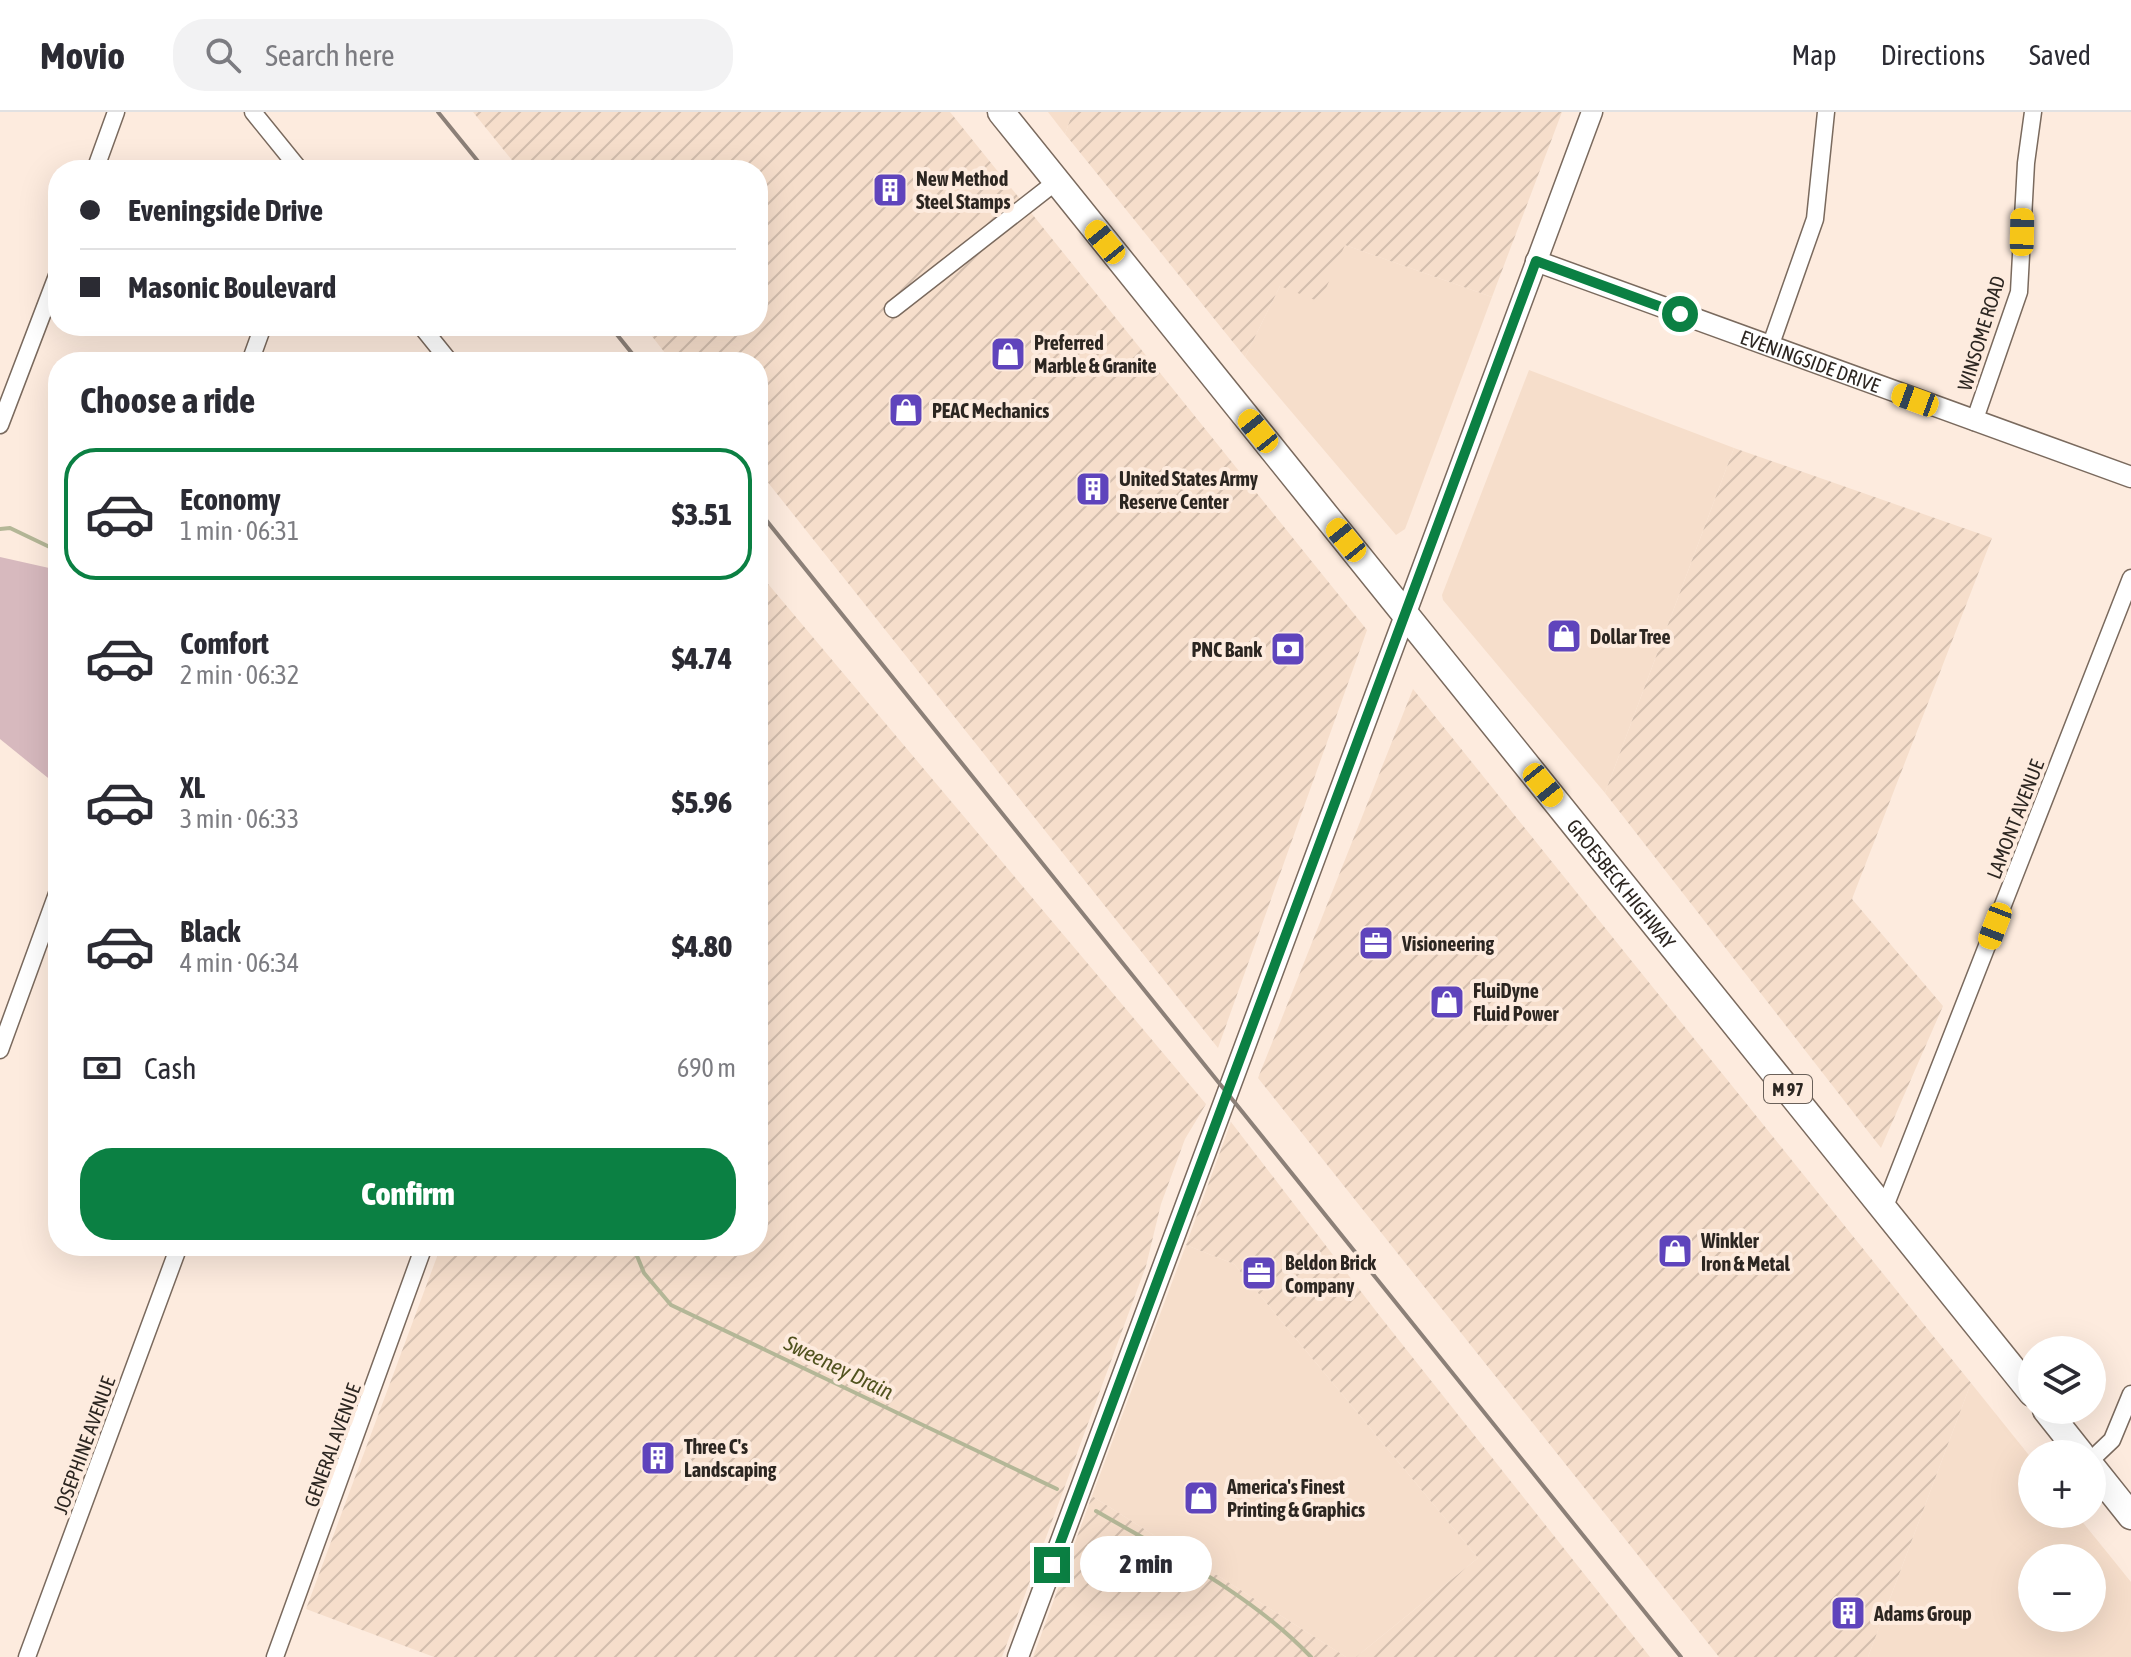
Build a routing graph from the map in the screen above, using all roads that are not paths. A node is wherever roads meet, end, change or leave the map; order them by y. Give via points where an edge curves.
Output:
1 (116, 112) edge
2 (253, 112) edge
3 (1001, 112) edge
4 (1592, 112) edge
5 (1826, 112) edge
6 (2033, 112) edge
7 (99, 160) edge
8 (292, 160) edge
9 (1057, 181) junction
10 (1536, 261) junction
11 (48, 299) edge
12 (893, 309) dead end
13 (429, 336) edge
14 (1770, 347) junction
15 (442, 352) edge
16 (1974, 422) junction
17 (0, 425) edge
18 (2131, 477) edge
19 (2131, 578) edge
20 (1405, 614) junction
21 (48, 918) edge
22 (0, 1050) edge
23 (1884, 1209) junction
24 (175, 1256) edge
25 (422, 1256) edge
26 (2018, 1376) edge
27 (2131, 1394) edge
28 (2057, 1424) edge
29 (2070, 1440) edge
30 (2106, 1446) edge
31 (2106, 1485) edge
32 (2131, 1516) edge
33 (27, 1657) edge
34 (275, 1657) edge
35 (1018, 1657) edge

1 - 7 street
2 - 8 street
3 - 9 main road, GROESBECK HIGHWAY / M 97
4 - 10 street
5 - 14 street via 1815,219
6 - 16 street, WINSOME ROAD via 2019,292
9 - 12 street
9 - 20 main road, GROESBECK HIGHWAY / M 97
10 - 14 street, EVENINGSIDE DRIVE
10 - 20 street
11 - 17 street
13 - 15 street
14 - 16 street, EVENINGSIDE DRIVE
16 - 18 street, EVENINGSIDE DRIVE
19 - 23 street, LAMONT AVENUE
20 - 23 main road, GROESBECK HIGHWAY / M 97
20 - 35 street
21 - 22 street
23 - 26 main road, GROESBECK HIGHWAY / M 97
24 - 33 street, JOSEPHINE AVENUE
25 - 34 street, GENERAL AVENUE
27 - 30 street
28 - 29 main road
31 - 32 main road

